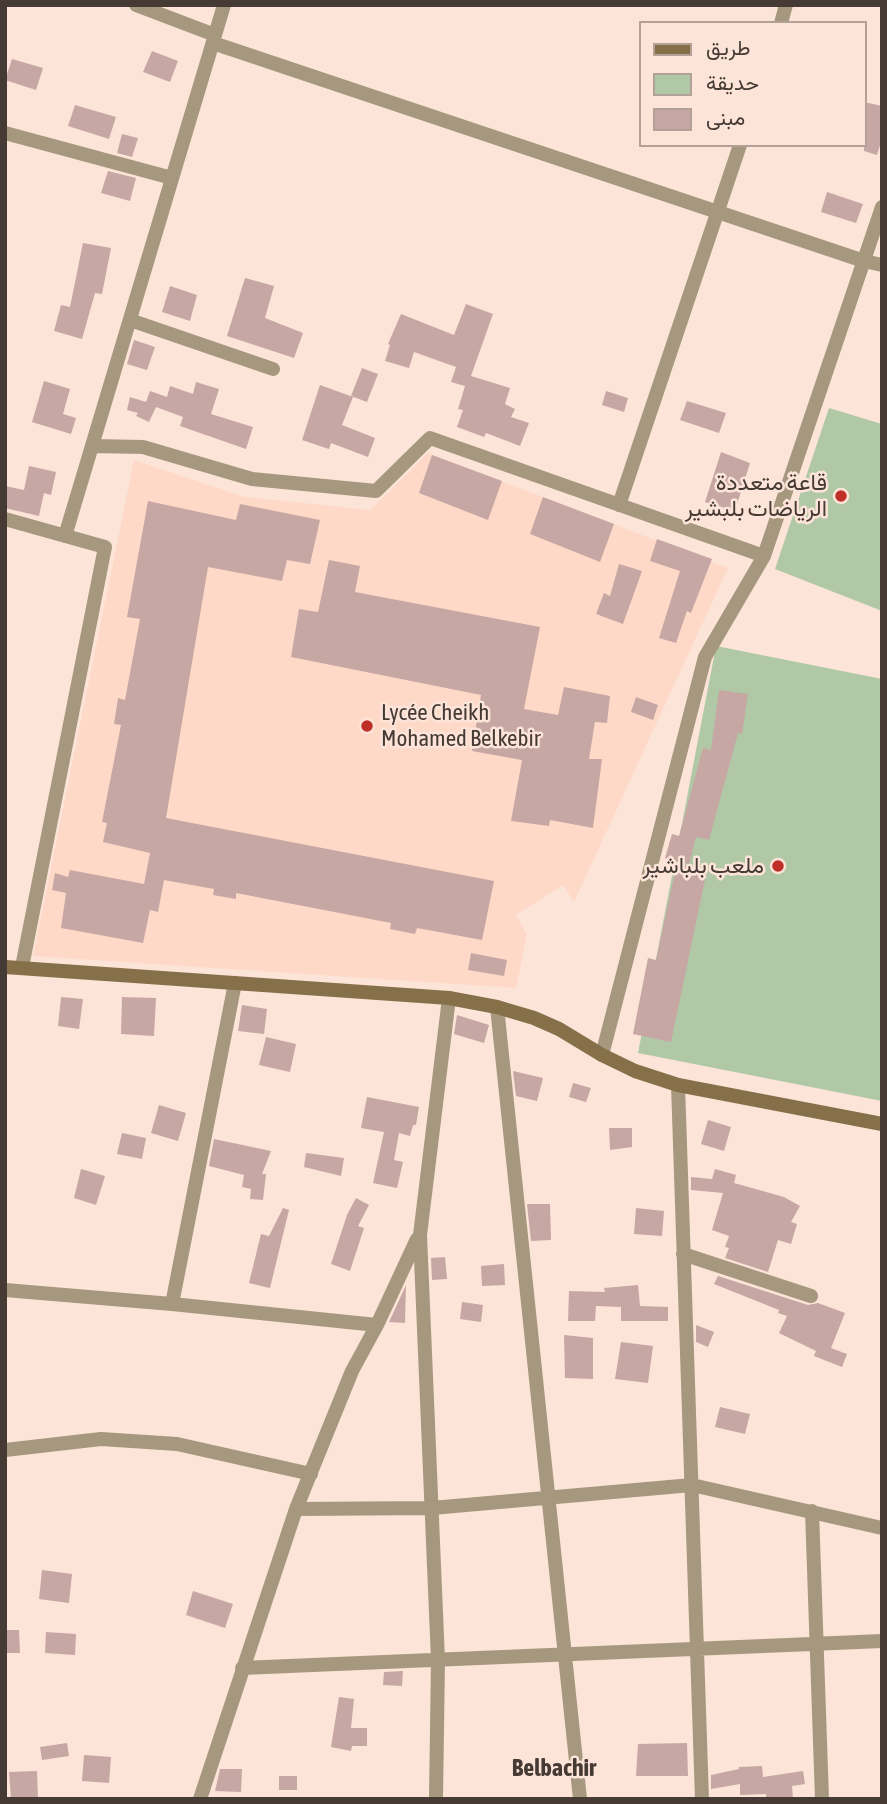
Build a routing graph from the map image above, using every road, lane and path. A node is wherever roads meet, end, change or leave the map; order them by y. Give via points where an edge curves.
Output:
1 (136, 5) edge
2 (224, 5) edge
3 (214, 39) junction
4 (5, 133) edge
5 (739, 147) edge
6 (172, 178) junction
7 (882, 207) edge
8 (717, 212) junction
9 (864, 261) junction
10 (882, 265) edge
11 (130, 320) junction
12 (273, 369) dead end
13 (92, 446) junction
14 (619, 505) junction
15 (5, 519) edge
16 (65, 536) junction
17 (764, 555) junction
18 (5, 967) edge
19 (22, 967) junction
20 (234, 983) junction
21 (449, 998) junction
22 (497, 1007) junction
23 (602, 1055) junction
24 (678, 1085) junction
25 (882, 1124) edge
26 (419, 1235) junction
27 (683, 1254) junction
28 (5, 1290) edge
29 (810, 1296) dead end
30 (172, 1304) junction
31 (377, 1325) junction
32 (5, 1450) edge
33 (311, 1474) junction
34 (692, 1485) junction
35 (548, 1497) junction
36 (432, 1508) junction
37 (296, 1509) junction
38 (812, 1511) junction
39 (882, 1528) edge
40 (882, 1641) edge
41 (817, 1644) junction
42 (697, 1649) junction
43 (564, 1655) junction
44 (438, 1660) junction
45 (242, 1668) junction
46 (200, 1799) edge
47 (436, 1799) edge
48 (580, 1799) edge
49 (702, 1799) edge
50 (822, 1799) edge

1 - 3 street
2 - 3 street
3 - 6 street
3 - 8 street
4 - 6 street
5 - 8 street
6 - 11 street
7 - 9 street
8 - 9 street
8 - 14 street
9 - 10 street
9 - 17 street
11 - 12 street
11 - 13 street
13 - 14 street via 143,447 252,479 376,491 430,438
13 - 16 street
14 - 17 street
15 - 16 street
16 - 19 street via 105,547
17 - 23 street via 705,657
18 - 19 street
19 - 20 street
20 - 21 street
20 - 30 street
21 - 22 street
21 - 26 street
22 - 23 street via 559,1029
22 - 35 street
23 - 24 street
24 - 25 street
24 - 27 street
26 - 31 street
26 - 36 street
27 - 29 street
27 - 34 street
28 - 30 street
30 - 31 street
31 - 33 street via 352,1371
32 - 33 street via 101,1439 177,1444
33 - 37 street
34 - 35 street
34 - 38 street
34 - 42 street
35 - 36 street
35 - 43 street
36 - 37 street
36 - 44 street
37 - 45 street
38 - 39 street
38 - 41 street
40 - 41 street
41 - 42 street
41 - 50 street
42 - 43 street
42 - 49 street
43 - 44 street
43 - 48 street
44 - 45 street
44 - 47 street
45 - 46 street

